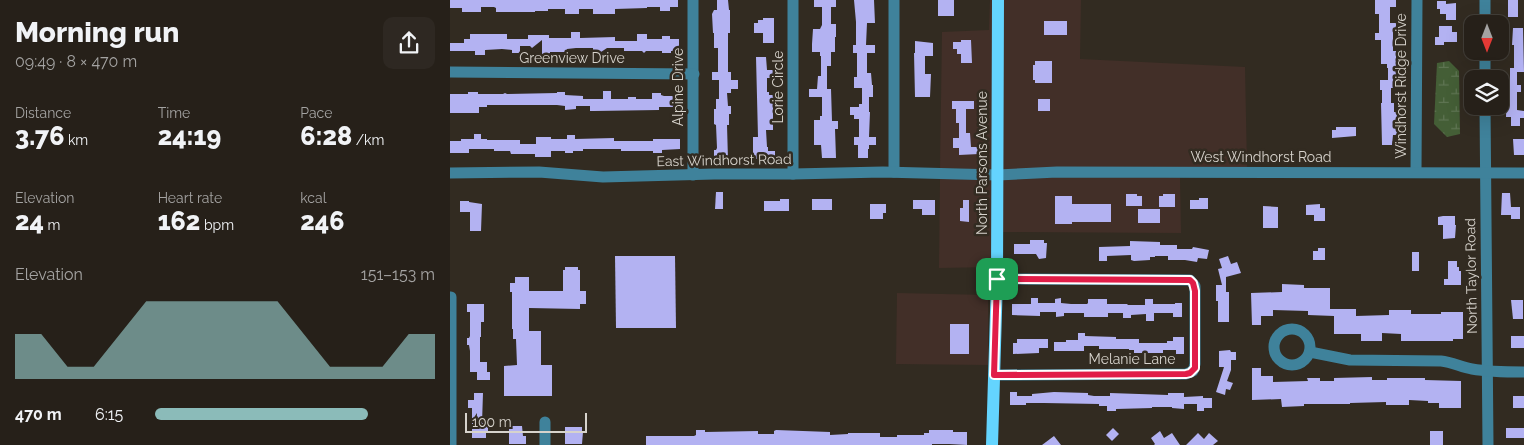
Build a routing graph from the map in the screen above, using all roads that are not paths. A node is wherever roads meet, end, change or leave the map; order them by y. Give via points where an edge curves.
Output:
1 (693, 0) edge
2 (793, 0) edge
3 (894, 0) edge
4 (998, 0) edge
5 (1417, 0) edge
6 (1485, 0) edge
7 (1485, 15) edge
8 (450, 72) edge
9 (694, 74) junction
10 (1485, 115) edge
11 (894, 172) junction
12 (1416, 172) junction
13 (1485, 172) junction
14 (450, 173) edge
15 (1524, 173) edge
16 (693, 174) junction
17 (793, 174) junction
18 (998, 175) junction
19 (997, 279) junction
20 (451, 297) dead end
21 (1310, 352) dead end
22 (1488, 372) junction
23 (1524, 372) edge
24 (994, 375) junction
25 (545, 422) dead end
26 (451, 445) edge
27 (545, 445) edge
28 (992, 445) edge
29 (1488, 445) edge

1 - 9 street, Alpine Drive
2 - 17 street, Lorie Circle
3 - 11 street
4 - 18 main road, North Parsons Avenue
5 - 12 street, Windhorst Ridge Drive
6 - 7 street
8 - 9 street, Greenview Drive
9 - 16 street, Alpine Drive
10 - 13 street, North Taylor Road
11 - 17 street, East Windhorst Road
11 - 18 street, East Windhorst Road
12 - 13 street, West Windhorst Road
12 - 18 street, West Windhorst Road via 1057,172
13 - 15 street, West Windhorst Road
13 - 22 street, North Taylor Road
14 - 16 street, East Windhorst Road via 539,172 603,177
16 - 17 street, East Windhorst Road
18 - 19 main road, North Parsons Avenue
19 - 24 main road, North Parsons Avenue
19 - 24 street, Melanie Lane via 1190,280 1195,286 1196,364 1193,371 1186,374
20 - 26 street
21 - 22 street via 1350,360 1449,361
22 - 23 street
22 - 29 street, North Taylor Road
24 - 28 main road, North Parsons Avenue
25 - 27 street

